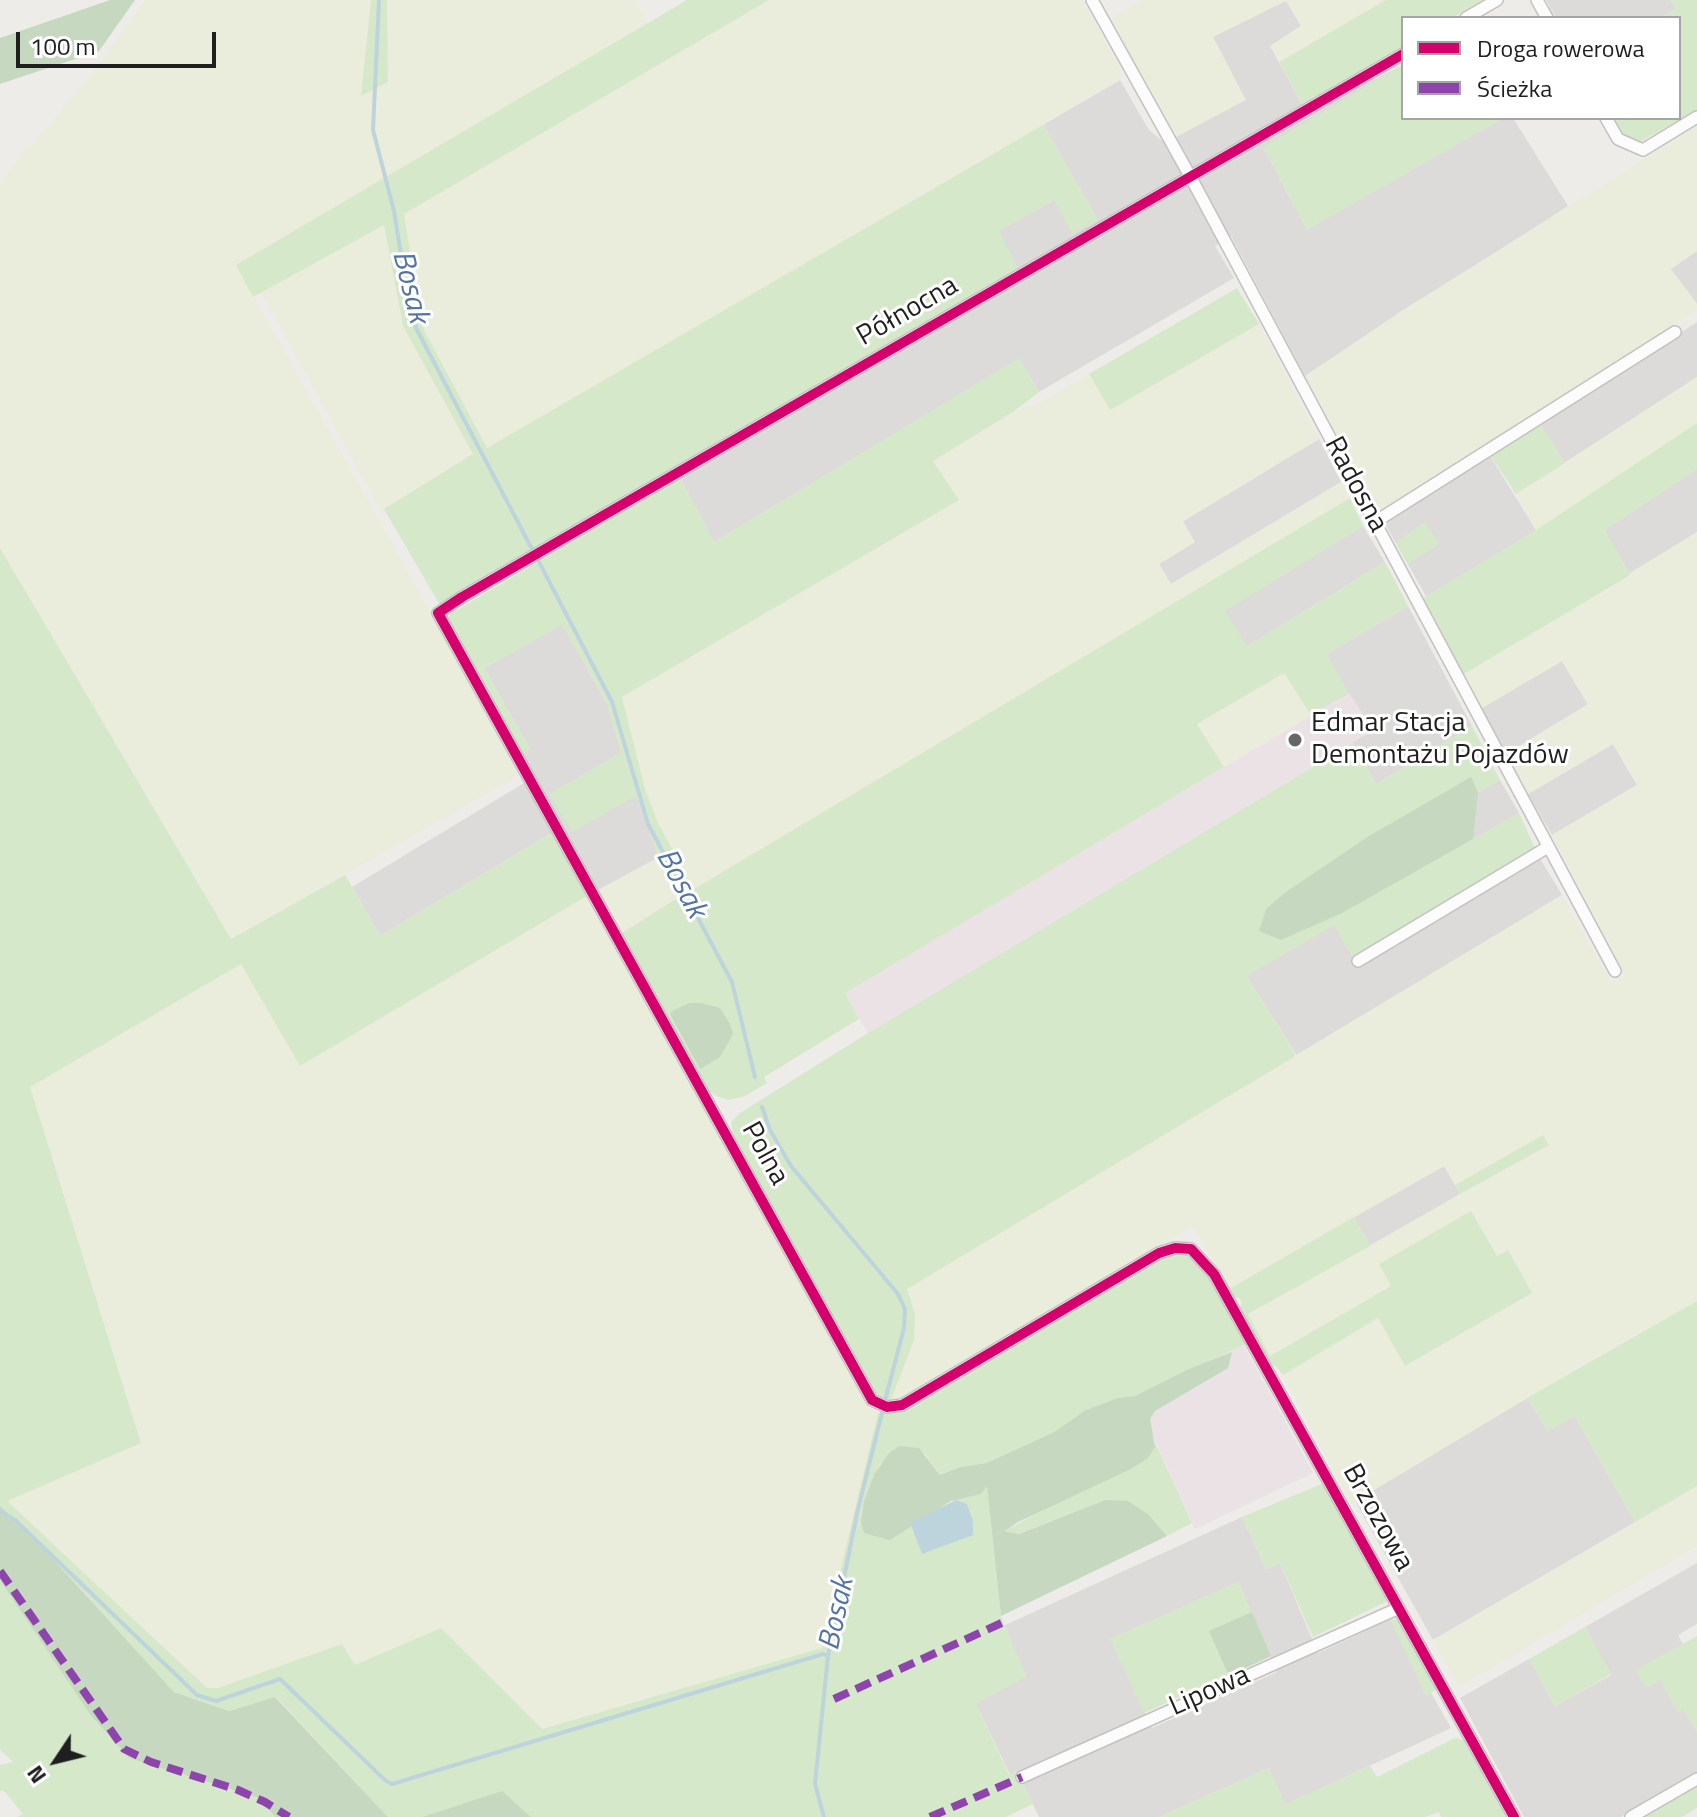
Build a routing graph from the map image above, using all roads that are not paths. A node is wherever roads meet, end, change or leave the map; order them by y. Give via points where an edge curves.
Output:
1 (1092, 0) edge
2 (1497, 0) edge
3 (1469, 16) edge
4 (1401, 55) edge
5 (1697, 117) edge
6 (1607, 120) edge
7 (1190, 176) junction
8 (1675, 332) dead end
9 (1375, 522) junction
10 (438, 613) joint
11 (1548, 847) junction
12 (1358, 961) dead end
13 (1615, 971) dead end
14 (1191, 1249) joint
15 (1399, 1608) junction
16 (1022, 1777) dead end
17 (1697, 1779) edge
18 (1514, 1817) edge
19 (1631, 1817) edge

1 - 7 street, Radosna
2 - 3 street
4 - 7 street, Północna
5 - 6 street via 1643,150 1618,139
7 - 9 street, Radosna
7 - 10 street, Północna
8 - 9 street
9 - 11 street, Radosna
10 - 14 street, Polna via 872,1400 887,1407 902,1405 1159,1253
11 - 12 street
11 - 13 street, Radosna
14 - 15 street, Brzozowa via 1214,1274
15 - 16 street, Lipowa
15 - 18 street, Brzozowa
17 - 19 street

